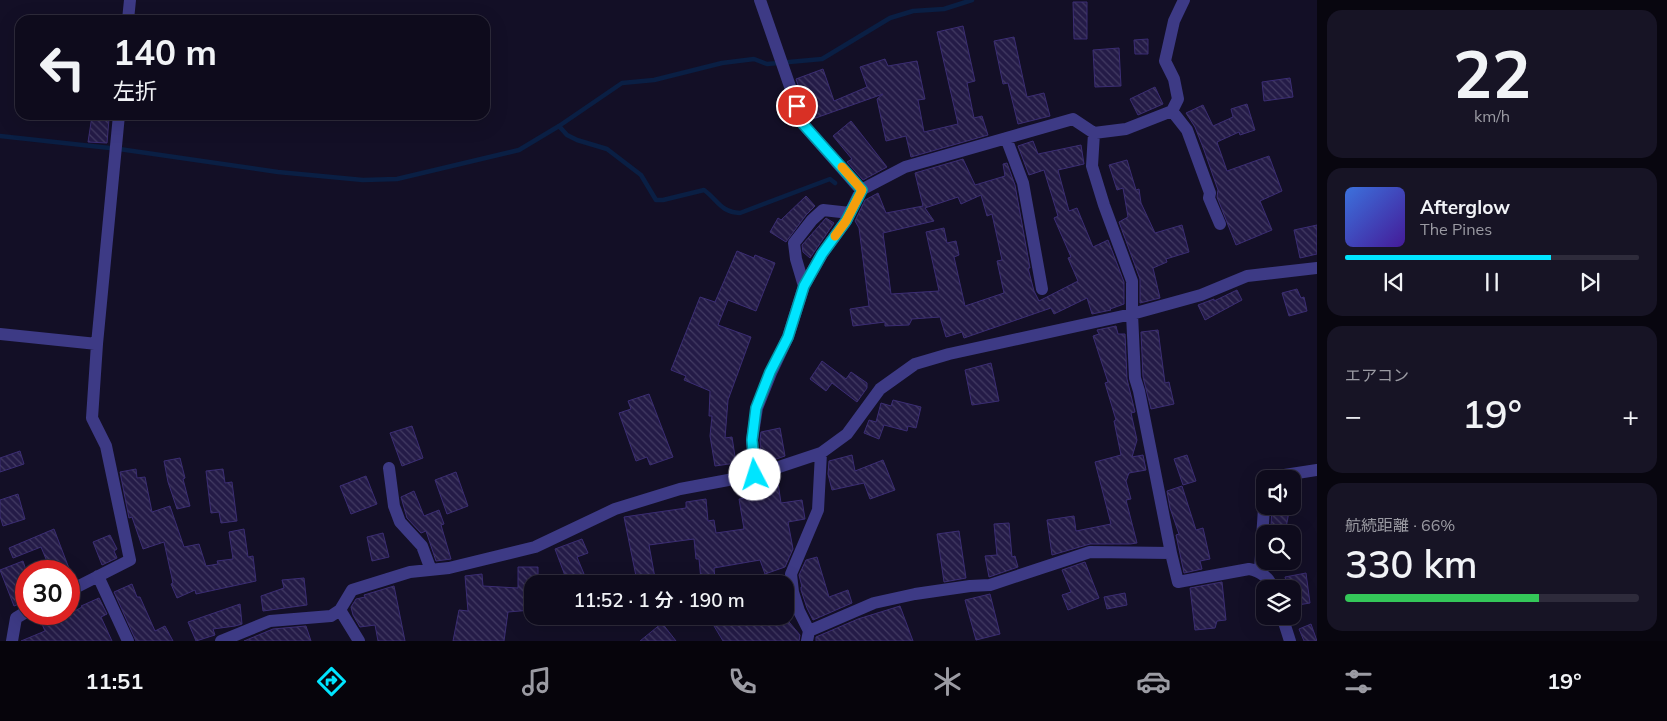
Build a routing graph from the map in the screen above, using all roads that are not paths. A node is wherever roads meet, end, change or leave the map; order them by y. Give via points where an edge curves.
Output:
1 (130, 0) edge
2 (760, 0) edge
3 (1184, 0) edge
4 (128, 15) edge
5 (1172, 111) junction
6 (119, 120) edge
7 (1094, 133) junction
8 (1006, 138) junction
9 (862, 190) junction
10 (850, 213) junction
11 (1220, 224) dead end
12 (1317, 268) edge
13 (804, 286) junction
14 (1042, 289) dead end
15 (1132, 314) junction
16 (0, 334) edge
17 (97, 344) junction
18 (821, 453) junction
19 (389, 468) dead end
20 (1317, 470) edge
21 (1301, 472) edge
22 (755, 475) junction
23 (1264, 515) edge
24 (1171, 554) junction
25 (431, 570) junction
26 (1260, 571) junction
27 (98, 576) junction
28 (1269, 580) edge
29 (80, 585) edge
30 (340, 610) junction
31 (15, 624) edge
32 (1285, 625) edge
33 (808, 636) edge
34 (12, 641) edge
35 (128, 641) edge
36 (221, 641) edge
37 (358, 641) edge
38 (1290, 641) edge

1 - 4 street
2 - 9 street via 803,124
3 - 5 street via 1174,21 1165,61 1174,79 1178,99
5 - 7 street via 1126,129
5 - 11 street via 1187,130
6 - 17 street
7 - 8 street via 1072,119
7 - 15 street via 1092,166 1132,280
8 - 9 street via 905,167
8 - 14 street via 1023,184
9 - 10 street
10 - 13 street
10 - 13 street via 823,210 794,243
12 - 15 street via 1247,276 1201,295
13 - 22 street via 788,337 756,408 752,440
15 - 18 street via 915,364 880,389 847,434
15 - 24 street via 1135,378
16 - 17 street
17 - 27 street via 92,418 106,446 130,560
18 - 22 street
18 - 33 street via 818,510 791,574 793,592
19 - 25 street via 394,506 400,522 422,546
20 - 21 street
22 - 25 street via 680,489 615,509 535,547
23 - 26 street
24 - 26 street via 1178,582 1249,569
24 - 33 street via 1090,552 990,585 915,594 874,603
25 - 30 street via 410,572 352,590
26 - 28 street
27 - 29 street
27 - 35 street
30 - 36 street via 331,616 270,621
30 - 37 street
31 - 34 street
32 - 38 street

